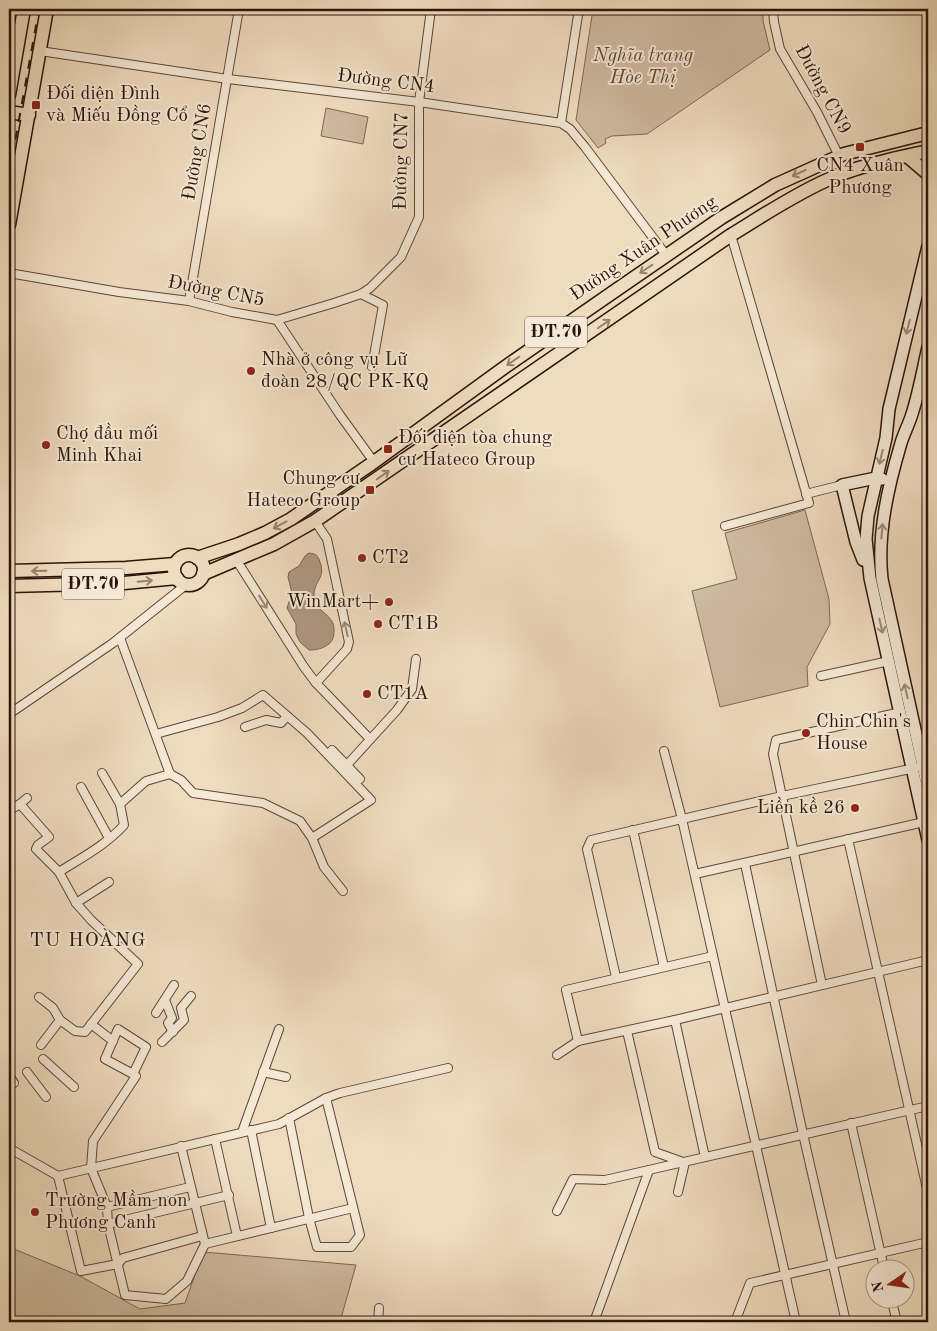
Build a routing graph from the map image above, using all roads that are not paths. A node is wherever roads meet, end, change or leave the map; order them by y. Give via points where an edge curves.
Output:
1 (47, 9) edge
2 (239, 9) edge
3 (431, 9) edge
4 (579, 9) edge
5 (773, 9) edge
6 (22, 12) edge
7 (40, 51) junction
8 (228, 78) junction
9 (9, 95) edge
10 (419, 102) junction
11 (9, 112) edge
12 (29, 115) junction
13 (561, 123) junction
14 (926, 132) edge
15 (896, 140) junction
16 (928, 151) edge
17 (839, 156) junction
18 (904, 156) junction
19 (928, 174) edge
20 (742, 205) junction
21 (753, 222) junction
22 (9, 225) edge
23 (732, 236) junction
24 (928, 246) edge
25 (666, 255) junction
26 (9, 273) edge
27 (361, 294) junction
28 (189, 301) junction
29 (277, 320) junction
30 (928, 347) edge
31 (372, 367) dead end
32 (925, 375) edge
33 (374, 462) junction
34 (876, 478) junction
35 (891, 480) junction
36 (842, 485) junction
37 (806, 494) junction
38 (315, 521) junction
39 (725, 526) dead end
40 (197, 558) junction
41 (237, 561) junction
42 (175, 564) junction
43 (9, 571) edge
44 (203, 574) junction
45 (870, 578) junction
46 (182, 581) junction
47 (9, 586) edge
48 (120, 638) junction
49 (416, 658) dead end
50 (889, 661) junction
51 (821, 676) dead end
52 (316, 683) junction
53 (901, 712) junction
54 (9, 714) edge
55 (287, 716) junction
56 (245, 727) dead end
57 (156, 734) junction
58 (370, 739) junction
59 (332, 750) dead end
60 (664, 751) dead end
61 (346, 766) junction
62 (921, 767) edge
63 (102, 774) dead end
64 (170, 774) junction
65 (360, 779) dead end
66 (81, 787) dead end
67 (928, 790) edge
68 (782, 796) junction
69 (26, 798) dead end
70 (20, 804) junction
71 (120, 804) junction
72 (10, 810) edge
73 (682, 819) junction
74 (924, 822) junction
75 (633, 830) junction
76 (109, 838) junction
77 (312, 838) junction
78 (848, 839) junction
79 (928, 840) edge
80 (793, 852) junction
81 (745, 864) junction
82 (59, 872) junction
83 (695, 874) junction
84 (109, 882) dead end
85 (343, 891) dead end
86 (76, 903) junction
87 (713, 956) junction
88 (928, 960) edge
89 (664, 967) junction
90 (878, 972) junction
91 (616, 977) junction
92 (174, 985) dead end
93 (822, 985) junction
94 (191, 996) dead end
95 (774, 996) junction
96 (39, 997) dead end
97 (165, 1000) junction
98 (725, 1008) junction
99 (156, 1013) dead end
100 (60, 1020) junction
101 (675, 1020) junction
102 (91, 1024) junction
103 (279, 1029) dead end
104 (627, 1031) junction
105 (173, 1032) junction
106 (113, 1041) junction
107 (578, 1041) junction
108 (162, 1042) dead end
109 (41, 1045) dead end
110 (558, 1055) dead end
111 (43, 1059) dead end
112 (448, 1068) dead end
113 (27, 1072) dead end
114 (263, 1072) junction
115 (133, 1074) junction
116 (9, 1075) edge
117 (286, 1077) dead end
118 (14, 1083) dead end
119 (74, 1087) dead end
120 (46, 1097) dead end
121 (326, 1098) junction
122 (928, 1106) edge
123 (909, 1110) junction
124 (289, 1118) junction
125 (852, 1123) junction
126 (251, 1130) junction
127 (242, 1132) junction
128 (803, 1134) junction
129 (215, 1139) junction
130 (757, 1145) junction
131 (182, 1146) junction
132 (9, 1148) edge
133 (705, 1156) junction
134 (685, 1162) junction
135 (91, 1168) junction
136 (649, 1170) junction
137 (58, 1176) junction
138 (190, 1187) junction
139 (678, 1192) dead end
140 (928, 1193) edge
141 (229, 1195) junction
142 (194, 1203) junction
143 (107, 1207) junction
144 (353, 1208) junction
145 (557, 1211) dead end
146 (309, 1218) junction
147 (108, 1224) junction
148 (271, 1228) junction
149 (237, 1236) junction
150 (203, 1240) junction
151 (928, 1242) edge
152 (881, 1253) junction
153 (882, 1258) edge
154 (118, 1264) junction
155 (832, 1264) junction
156 (786, 1275) junction
157 (378, 1308) dead end
158 (894, 1308) edge
159 (378, 1322) edge
160 (594, 1322) edge
161 (735, 1322) edge
162 (796, 1322) edge
163 (846, 1322) edge
164 (897, 1322) edge

1 - 7 main road
2 - 8 street, Đường CN6
3 - 10 street, Đường CN7
4 - 13 street
5 - 17 street, Đường CN9 via 780,49
6 - 9 main road
7 - 8 street, Đường CN4
7 - 12 main road
8 - 10 street, Đường CN4
8 - 28 street, Đường CN6
10 - 13 street, Đường CN4
10 - 27 street, Đường CN7 via 419,217 401,257 387,274
11 - 12 main road
12 - 22 main road
13 - 25 street via 580,141
14 - 15 main road, Đường Xuân Phương / ĐT.70
15 - 17 main road, Đường Xuân Phương / ĐT.70
15 - 18 main road
16 - 18 main road, Đường Xuân Phương / ĐT.70
17 -> 20 main road, Đường Xuân Phương / ĐT.70 via 775,185
18 - 19 main road
18 - 21 main road, Đường Xuân Phương / ĐT.70 via 825,181
20 - 21 main road
20 - 25 main road, Đường Xuân Phương / ĐT.70
21 - 23 main road, Đường Xuân Phương / ĐT.70
23 - 37 street
38 -> 23 main road, Đường Xuân Phương / ĐT.70
24 -> 34 main road via 888,409 886,438
25 -> 33 main road, Đường Xuân Phương / ĐT.70
26 - 28 street, Đường CN5
27 - 29 street, Đường CN7
27 - 31 street via 383,306
28 - 29 street, Đường CN5
29 - 33 street, Đường CN5
30 - 32 main road
32 - 35 main road
33 -> 40 main road, Đường Xuân Phương / ĐT.70 via 292,519 265,533
34 - 35 main road
34 - 36 main road
34 - 45 main road via 866,527
62 -> 35 main road via 880,564 882,525
36 - 37 street
36 - 45 main road via 856,542
37 - 39 street via 809,503
38 - 41 main road, Đường Xuân Phương / ĐT.70
52 -> 38 street via 347,649 349,642 327,539
40 - 42 main road via 186,555
40 - 44 main road via 202,562
41 - 44 main road, Đường Xuân Phương / ĐT.70
41 -> 52 street
42 -> 43 main road, ĐT.70
42 - 46 main road via 174,569
44 - 46 main road via 195,583
45 -> 50 main road
47 -> 46 main road, ĐT.70
46 - 48 street
48 - 54 street
48 - 57 street
49 - 58 street via 412,689
50 - 51 street
50 - 53 main road
52 - 58 street
53 - 62 main road
53 - 68 street via 776,740 773,754
55 - 56 street via 281,724 266,720
55 - 57 street via 263,695 242,708
55 - 77 street via 371,800
57 - 64 street
58 - 61 street
59 - 61 street
60 - 73 street
61 - 65 street
62 - 67 main road
62 - 68 street
62 - 74 main road
63 - 71 street
64 - 71 street via 146,781
64 - 77 street via 193,793 263,803 300,821
66 - 76 street
68 - 73 street
68 - 80 street
69 - 70 street
70 - 72 street
70 - 82 street via 49,837 36,849
71 - 76 street via 124,825
73 - 75 street
73 - 83 street
74 - 78 street
74 - 79 main road
75 - 89 street
75 - 91 street via 591,840 587,849
76 - 82 street
77 - 85 street via 324,867
78 - 80 street
78 - 90 street
80 - 81 street
80 - 93 street
81 - 83 street
81 - 95 street
82 - 86 street
83 - 87 street
84 - 86 street
86 - 102 street via 138,964
87 - 89 street
87 - 98 street
88 - 90 street
89 - 91 street
90 - 93 street
90 - 123 street
91 - 107 street via 566,990
92 - 97 street
93 - 95 street
94 - 105 street via 181,1008 184,1020
95 - 98 street
95 - 128 street
96 - 100 street via 53,1008
97 - 99 street
97 - 105 street via 172,1018 168,1023
98 - 101 street
98 - 130 street
100 - 102 street via 75,1031 85,1032
100 - 109 street
101 - 104 street
101 - 133 street
102 - 106 street
103 - 114 street
104 - 107 street
104 - 134 street via 655,1152
105 - 108 street
106 - 115 street via 105,1059
106 - 115 street via 118,1029 146,1047
107 - 110 street
111 - 119 street
112 - 121 street
113 - 120 street
114 - 117 street
114 - 127 street
115 - 135 street via 136,1076 129,1088 93,1141
116 - 118 street
121 - 124 street
121 - 144 street
122 - 123 street
123 - 125 street
123 - 140 street
124 - 126 street via 279,1124
124 - 146 street
125 - 128 street
125 - 152 street
126 - 127 street
126 - 148 street
127 - 129 street
128 - 130 street
128 - 155 street
129 - 131 street
129 - 141 street
130 - 133 street
130 - 156 street
131 - 135 street
131 - 138 street
132 - 137 street
133 - 134 street
134 - 136 street
134 - 139 street
135 - 137 street
135 - 143 street
136 - 145 street via 605,1180 573,1179
136 - 160 street
137 - 154 street via 81,1271
138 - 142 street
138 - 143 street
141 - 142 street
141 - 149 street
142 - 147 street
142 - 150 street
143 - 147 street
144 - 146 street
144 - 146 street via 360,1236 351,1247 317,1247
146 - 148 street
147 - 154 street
148 - 149 street
149 - 150 street
150 - 154 street via 123,1258
150 - 154 street via 187,1281 166,1299 125,1295
151 - 152 street
152 - 153 street
152 - 155 street
155 - 156 street
155 - 163 street
156 - 161 street via 750,1283
156 - 162 street
157 - 159 street
158 - 164 street

